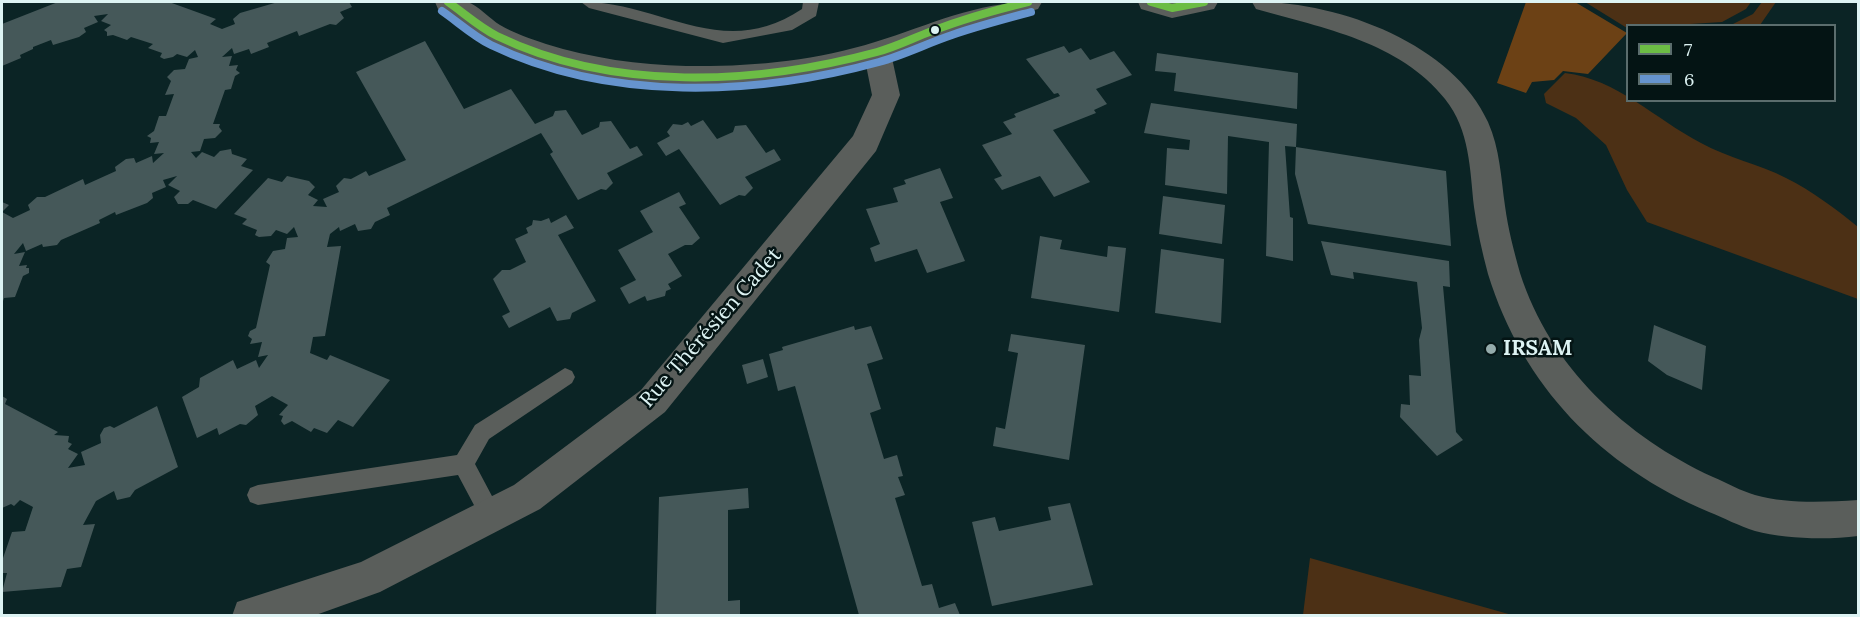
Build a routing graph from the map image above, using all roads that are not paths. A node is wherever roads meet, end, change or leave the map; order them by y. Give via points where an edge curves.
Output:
1 (448, 2) edge
2 (589, 2) edge
3 (811, 2) edge
4 (1028, 2) edge
5 (1150, 2) edge
6 (1204, 2) edge
7 (1266, 2) edge
8 (877, 52) junction
9 (565, 377) dead end
10 (463, 464) junction
11 (258, 495) dead end
12 (491, 515) junction
13 (1858, 518) edge
14 (252, 615) edge

1 - 8 street via 496,35 573,64 652,75 756,74 818,66
2 - 3 lane via 723,37 792,24 810,12
4 - 8 street via 945,26
5 - 6 street via 1172,8
7 - 13 street via 1380,38 1425,60 1455,91 1482,143 1493,228 1514,302 1531,340 1558,382 1638,457 1682,484 1758,514
8 - 12 street, Rue Thérésien Cadet via 885,94 865,143 653,401 527,497
9 - 10 lane via 482,432
10 - 11 lane
10 - 12 lane
12 - 14 street, Rue Thérésien Cadet via 367,579

